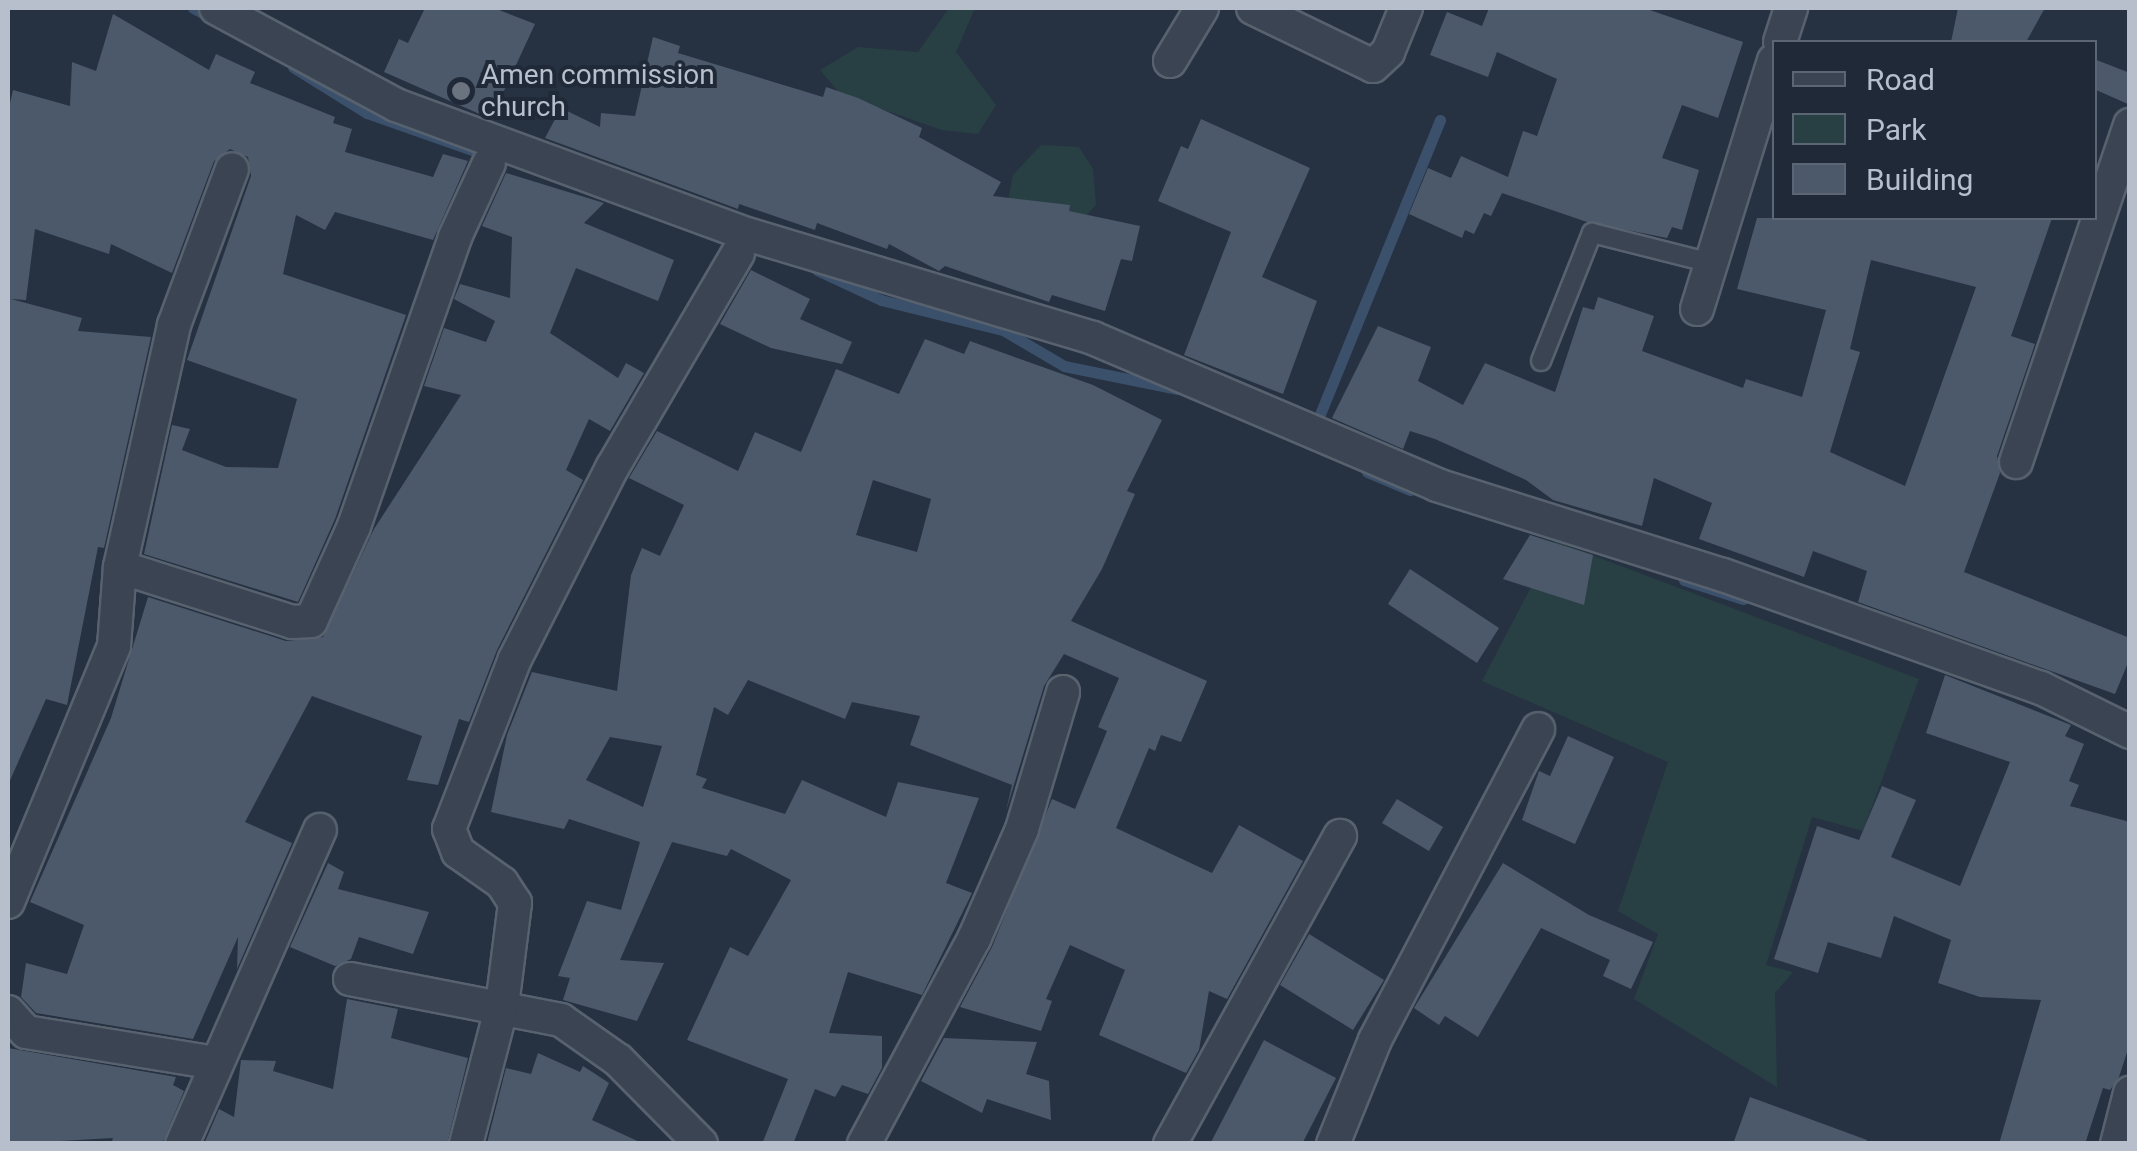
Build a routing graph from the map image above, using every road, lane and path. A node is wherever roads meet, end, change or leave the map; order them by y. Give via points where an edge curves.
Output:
1 (216, 8) edge
2 (1202, 8) edge
3 (1253, 8) edge
4 (1406, 8) edge
5 (1791, 8) edge
6 (1781, 40) edge
7 (1170, 61) dead end
8 (1772, 68) edge
9 (2130, 125) edge
10 (489, 163) dead end
11 (232, 169) dead end
12 (738, 253) dead end
13 (1712, 263) junction
14 (1697, 308) dead end
15 (1541, 361) dead end
16 (2016, 462) dead end
17 (120, 567) junction
18 (1063, 692) dead end
19 (1538, 730) dead end
20 (2130, 732) edge
21 (320, 830) dead end
22 (1340, 836) dead end
23 (8, 902) edge
24 (350, 979) dead end
25 (502, 1006) junction
26 (8, 1012) edge
27 (215, 1064) junction
28 (2130, 1093) edge
29 (182, 1144) edge
30 (466, 1144) edge
31 (701, 1144) edge
32 (864, 1144) edge
33 (1170, 1144) edge
34 (1333, 1144) edge
35 (2118, 1144) edge

1 - 20 street via 396,105 750,235 1093,338 1437,485 1723,575 2028,684
2 - 7 street
3 - 4 street via 1373,66 1388,52
5 - 6 street
8 - 13 street
9 - 16 street
10 - 17 street via 455,237 354,526 311,621 292,622
11 - 17 street via 174,325
12 - 25 street via 612,468 515,659 448,829 458,852 502,883 516,902
13 - 14 street
13 - 15 lane via 1592,234
17 - 23 street via 114,646
18 - 32 street via 1014,848 974,939
19 - 34 street via 1375,1040
21 - 27 street
22 - 33 street
24 - 25 street
25 - 30 street
25 - 31 street via 561,1020 584,1035
26 - 27 street via 26,1032
27 - 29 street
28 - 35 street

